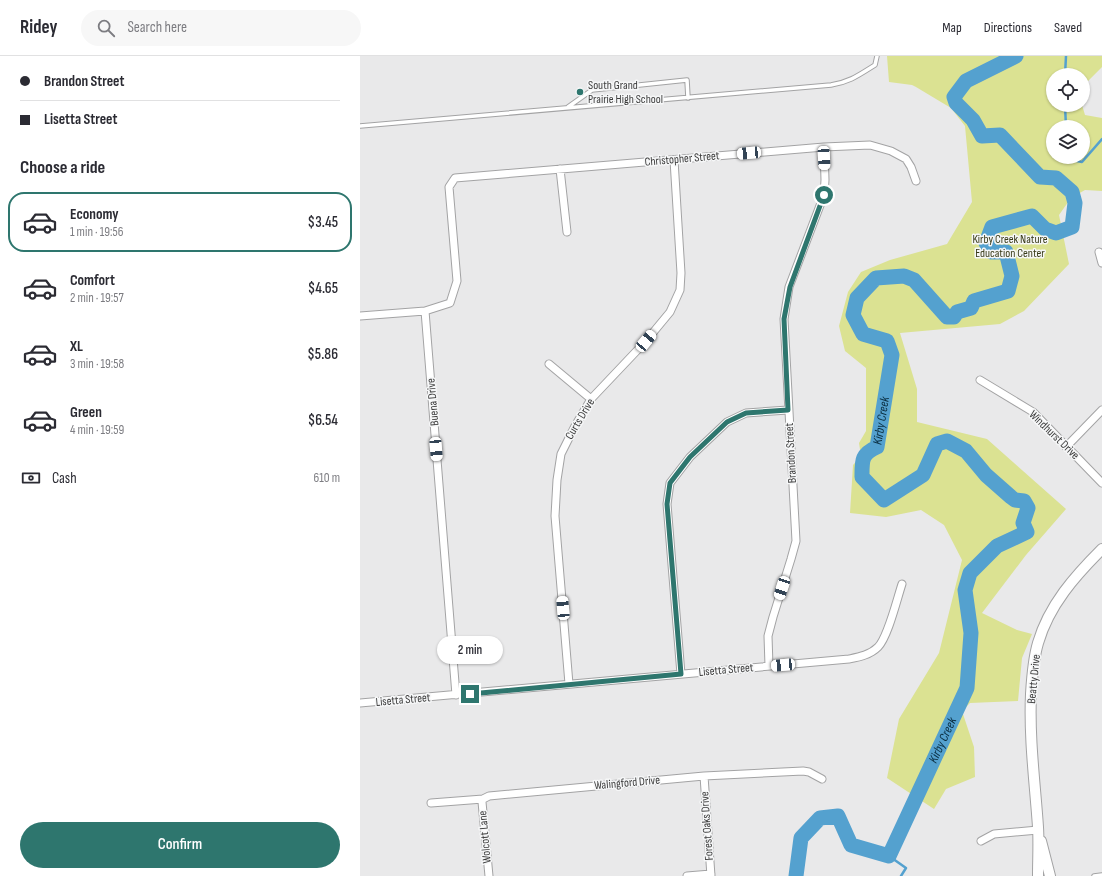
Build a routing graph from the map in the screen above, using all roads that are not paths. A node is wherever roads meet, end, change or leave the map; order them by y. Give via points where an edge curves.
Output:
1 (877, 56) edge
2 (688, 98) junction
3 (567, 108) junction
4 (360, 126) edge
5 (824, 147) junction
6 (674, 160) junction
7 (560, 169) junction
8 (916, 181) dead end
9 (567, 232) dead end
10 (1099, 252) dead end
11 (1102, 263) edge
12 (425, 311) junction
13 (360, 316) edge
14 (548, 364) dead end
15 (980, 380) dead end
16 (590, 399) junction
17 (788, 410) junction
18 (1102, 410) edge
19 (1066, 447) junction
20 (1102, 483) edge
21 (1102, 549) edge
22 (902, 584) dead end
23 (769, 666) junction
24 (681, 674) junction
25 (569, 684) junction
26 (456, 695) junction
27 (360, 703) edge
28 (704, 776) junction
29 (822, 779) dead end
30 (483, 799) junction
31 (431, 803) dead end
32 (1038, 830) junction
33 (981, 842) dead end
34 (711, 875) edge
35 (1102, 875) edge
36 (489, 876) edge
37 (687, 876) edge
38 (1038, 876) edge
39 (1050, 876) edge
40 (1094, 876) edge

1 - 2 lane via 875,65 845,83
2 - 3 lane
2 - 3 lane via 687,80 592,90
3 - 4 lane
5 - 6 street, Christopher Street
5 - 8 street, Christopher Street via 870,145 891,151 906,159
5 - 17 street, Brandon Street via 824,195 790,287 784,319
6 - 7 street, Christopher Street
6 - 16 street, Curts Drive via 680,290 670,312
7 - 9 street
7 - 12 street, Christopher Street via 455,178 449,187 457,281 450,303
10 - 11 street
12 - 13 street
12 - 26 street, Buena Drive
14 - 16 street
15 - 19 street, Windhurst Drive via 1032,412
16 - 25 street, Curts Drive via 561,454 557,480 555,516
17 - 23 street, Brandon Street via 796,541 772,617 768,636
17 - 24 street via 746,413 727,422 690,457 670,483 667,504
18 - 19 street
19 - 20 street, Windhurst Drive
21 - 32 street, Beatty Drive via 1055,603 1037,644 1032,674 1031,755
22 - 23 street, Lisetta Street via 886,633 878,647 867,654 849,659
23 - 24 street, Lisetta Street
24 - 25 street, Lisetta Street
25 - 26 street, Lisetta Street
26 - 27 street, Lisetta Street
28 - 29 street, Walingford Drive via 803,771
28 - 30 street, Walingford Drive via 489,796
28 - 34 street, Forest Oaks Drive
30 - 31 street, Walingford Drive
30 - 36 street, Wolcott Lane
32 - 33 street via 994,834
32 - 38 street, Beatty Drive
32 - 39 street, Beatty Drive
34 - 37 street
35 - 40 lane

